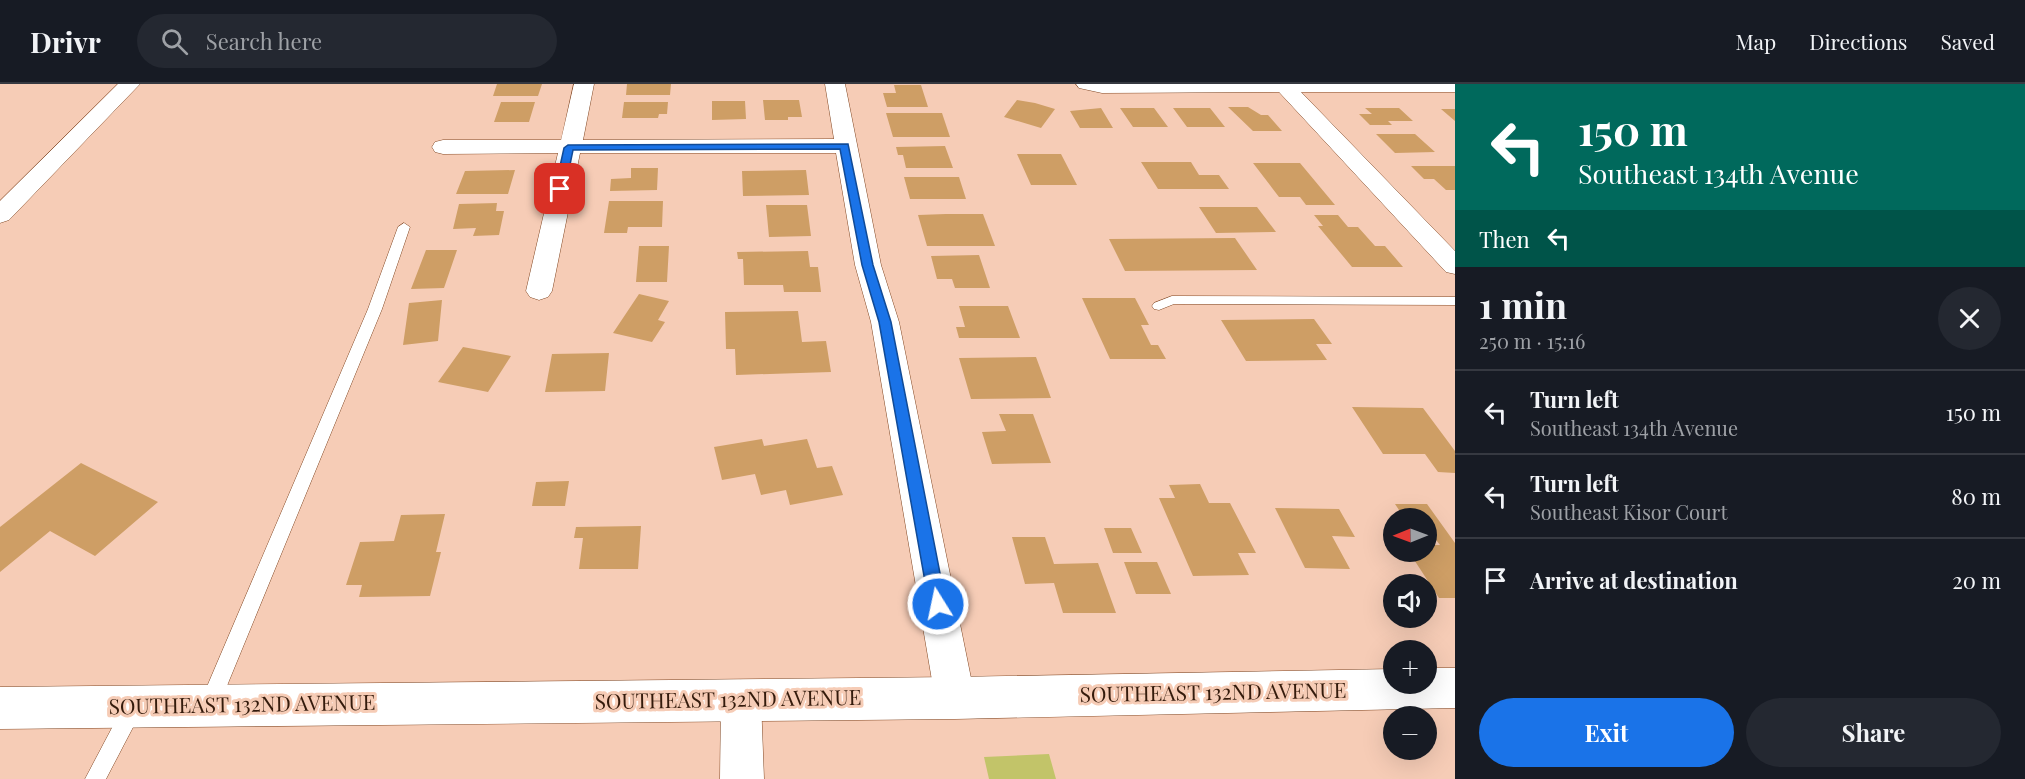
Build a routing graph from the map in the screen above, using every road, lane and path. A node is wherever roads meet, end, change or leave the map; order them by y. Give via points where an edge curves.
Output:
1 (130, 84) edge
2 (584, 84) edge
3 (835, 84) edge
4 (1086, 84) edge
5 (1455, 87) edge
6 (1286, 88) junction
7 (844, 146) junction
8 (443, 147) dead end
9 (568, 148) junction
10 (0, 215) edge
11 (404, 227) dead end
12 (1455, 266) edge
13 (539, 291) dead end
14 (1455, 301) edge
15 (1159, 306) dead end
16 (1455, 688) edge
17 (955, 698) junction
18 (741, 700) junction
19 (134, 706) junction
20 (209, 706) junction
21 (0, 708) edge
22 (95, 779) edge
23 (742, 779) edge

1 - 10 street
2 - 9 street
3 - 7 street
4 - 6 street
5 - 6 street
6 - 12 street
7 - 9 street
7 - 17 street via 868,265 885,322
8 - 9 street
9 - 13 street
11 - 20 lane via 375,309
14 - 15 lane via 1172,300
16 - 17 street, SOUTHEAST 132ND AVENUE
17 - 18 street, SOUTHEAST 132ND AVENUE
18 - 20 street, SOUTHEAST 132ND AVENUE
18 - 23 street
19 - 20 street, SOUTHEAST 132ND AVENUE
19 - 21 street, SOUTHEAST 132ND AVENUE
19 - 22 lane

